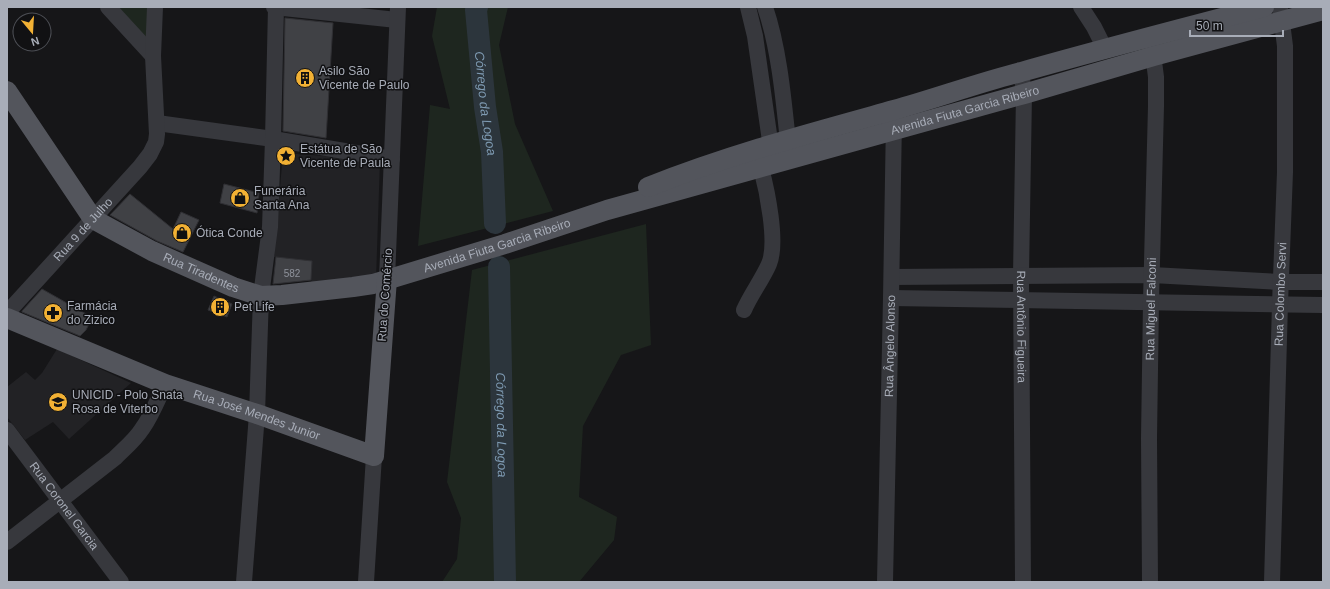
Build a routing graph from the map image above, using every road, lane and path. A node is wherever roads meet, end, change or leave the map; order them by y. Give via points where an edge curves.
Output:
1 (108, 7) edge
2 (155, 7) edge
3 (275, 7) edge
4 (748, 7) edge
5 (765, 7) edge
6 (1081, 7) edge
7 (1264, 7) edge
8 (1323, 10) edge
9 (1222, 12) edge
10 (398, 14) edge
11 (1281, 14) edge
12 (1152, 47) junction
13 (1105, 49) junction
14 (153, 56) junction
15 (1021, 71) junction
16 (7, 91) edge
17 (1024, 94) junction
18 (894, 110) junction
19 (157, 123) junction
20 (893, 131) junction
21 (273, 139) junction
22 (779, 142) junction
23 (392, 159) junction
24 (775, 164) junction
25 (731, 166) junction
26 (93, 219) junction
27 (1021, 275) junction
28 (1152, 275) junction
29 (892, 277) junction
30 (387, 279) junction
31 (1281, 282) junction
32 (1323, 282) edge
33 (261, 296) junction
34 (892, 298) junction
35 (1022, 299) junction
36 (1151, 301) junction
37 (1280, 304) junction
38 (1323, 305) edge
39 (744, 310) dead end
40 (7, 313) edge
41 (7, 318) edge
42 (165, 384) junction
43 (257, 414) junction
44 (7, 430) edge
45 (374, 456) junction
46 (60, 502) junction
47 (7, 542) edge
48 (121, 582) edge
49 (244, 582) edge
50 (366, 582) edge
51 (884, 582) edge
52 (1023, 582) edge
53 (1150, 582) edge
54 (1272, 582) edge

1 - 14 street
2 - 14 street
3 - 10 street
3 - 21 street
4 - 22 street
5 - 22 street via 776,54
6 - 13 street
7 - 9 main road, Avenida Fiuta Garcia Ribeiro
8 - 11 main road, Avenida Fiuta Garcia Ribeiro
9 - 12 main road, Avenida Fiuta Garcia Ribeiro
10 - 23 street, Rua do Comércio
11 - 12 main road, Avenida Fiuta Garcia Ribeiro
11 - 31 street, Rua Colombo Servi via 1285,46 1285,172
12 - 13 main road, Avenida Fiuta Garcia Ribeiro
12 - 17 main road, Avenida Fiuta Garcia Ribeiro
12 - 28 street, Rua Miguel Falconi via 1156,106
13 - 15 main road, Avenida Fiuta Garcia Ribeiro
14 - 19 street
15 - 17 street, Rua Antônio Figueira
15 - 18 main road, Avenida Fiuta Garcia Ribeiro
16 - 26 main road
17 - 20 main road, Avenida Fiuta Garcia Ribeiro
17 - 27 street, Rua Antônio Figueira
18 - 20 street, Rua Ângelo Alonso
18 - 22 main road, Avenida Fiuta Garcia Ribeiro
19 - 21 street
19 - 26 street, Rua 9 de Julho via 156,142 150,154
20 - 24 main road, Avenida Fiuta Garcia Ribeiro
20 - 29 street, Rua Ângelo Alonso
21 - 23 street
21 - 33 street via 270,226
22 - 24 street
22 - 25 main road, Avenida Fiuta Garcia Ribeiro
23 - 30 street, Rua do Comércio
24 - 25 main road, Avenida Fiuta Garcia Ribeiro
24 - 39 street via 767,190 770,209 770,263
25 - 30 main road, Avenida Fiuta Garcia Ribeiro via 639,191 607,210
26 - 33 main road, Rua Tiradentes via 152,251 233,287
26 - 40 street, Rua 9 de Julho
27 - 28 street
27 - 29 street
27 - 35 street, Rua Antônio Figueira
28 - 31 street
28 - 36 street, Rua Miguel Falconi
29 - 34 street, Rua Ângelo Alonso
30 - 33 main road, Rua Tiradentes via 354,287
30 - 45 main road, Rua do Comércio
31 - 32 street
31 - 37 street, Rua Colombo Servi
33 - 43 street
34 - 35 street
34 - 51 street, Rua Ângelo Alonso
35 - 36 street
35 - 52 street, Rua Antônio Figueira
36 - 37 street
36 - 53 street, Rua Miguel Falconi
37 - 38 street
37 - 54 street, Rua Colombo Servi
41 - 42 main road, Rua José Mendes Junior
42 - 43 main road, Rua José Mendes Junior
42 - 46 street via 142,429 131,442
43 - 45 main road, Rua José Mendes Junior
43 - 49 street
44 - 46 street, Rua Coronel Garcia
45 - 50 street, Rua do Comércio
46 - 47 street
46 - 48 street, Rua Coronel Garcia

